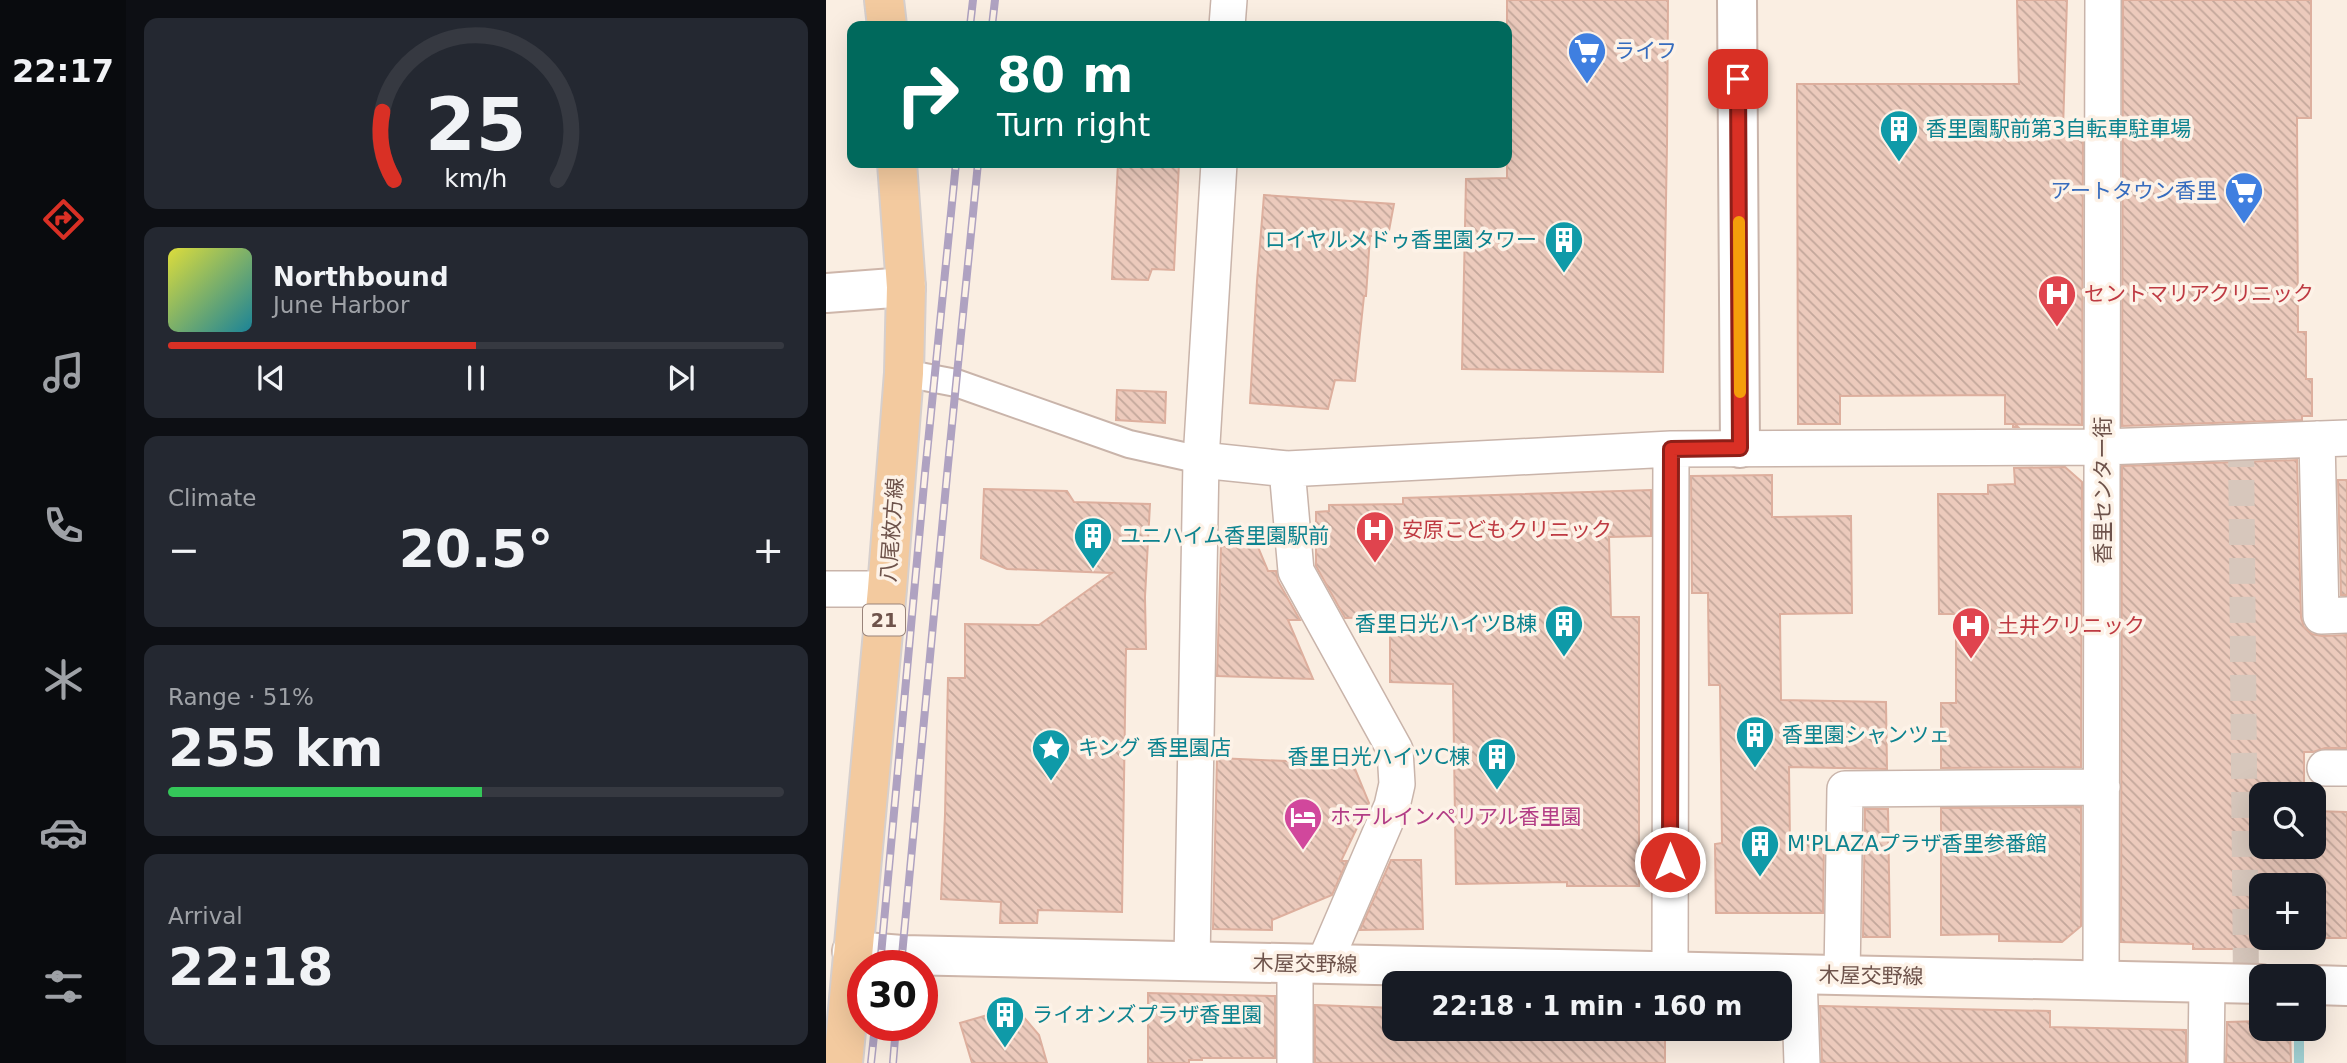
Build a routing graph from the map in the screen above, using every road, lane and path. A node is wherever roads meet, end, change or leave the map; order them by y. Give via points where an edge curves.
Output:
1 (884, 0) edge
2 (1229, 0) edge
3 (1737, 0) edge
4 (2103, 0) edge
5 (886, 21) edge
6 (1227, 21) edge
7 (897, 168) edge
8 (1219, 168) edge
9 (906, 287) junction
10 (826, 293) edge
11 (904, 373) junction
12 (2332, 439) edge
13 (2103, 447) junction
14 (1740, 448) junction
15 (1671, 449) junction
16 (1201, 460) junction
17 (1287, 469) junction
18 (826, 589) edge
19 (887, 589) junction
20 (2347, 615) edge
21 (2102, 787) junction
22 (852, 950) edge
23 (938, 956) edge
24 (1192, 961) junction
25 (1309, 964) junction
26 (1625, 971) edge
27 (1670, 971) edge
28 (1792, 975) edge
29 (1799, 975) junction
30 (1842, 976) junction
31 (2101, 981) junction
32 (2207, 984) junction
33 (2249, 984) edge
34 (2326, 985) edge
35 (2347, 986) edge
36 (847, 1013) edge
37 (843, 1063) edge
38 (1296, 1063) edge
39 (1802, 1063) edge
40 (2206, 1063) edge

1 - 5 main road
2 - 6 street
3 - 14 main road
4 - 13 street, 香里センター街
7 - 9 main road, 八尾枚方線 / 21
8 - 16 street
9 - 10 main road
9 - 11 main road, 八尾枚方線 / 21
11 - 16 street via 956,383 1129,444
11 - 19 main road, 八尾枚方線 / 21
12 - 13 street
12 - 20 street via 2321,616
13 - 14 street
13 - 21 street, 香里センター街
14 - 15 street
15 - 17 street
15 - 27 street
16 - 17 street
16 - 24 street
17 - 25 street via 1296,572 1395,750 1397,784 1392,806
18 - 19 street
19 - 22 main road, 八尾枚方線 / 21
21 - 30 street via 1844,789
21 - 31 street, 香里センター街
23 - 24 main road, 木屋交野線
24 - 25 main road, 木屋交野線
25 - 26 main road, 木屋交野線
25 - 38 street
28 - 29 main road, 木屋交野線
29 - 30 main road, 木屋交野線
29 - 39 street
30 - 31 main road, 木屋交野線
31 - 32 main road, 木屋交野線
32 - 33 main road, 木屋交野線
32 - 40 street
34 - 35 main road
36 - 37 main road, 八尾枚方線 / 21

